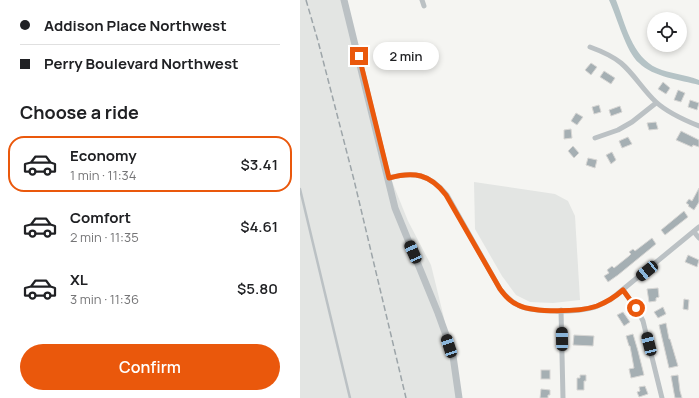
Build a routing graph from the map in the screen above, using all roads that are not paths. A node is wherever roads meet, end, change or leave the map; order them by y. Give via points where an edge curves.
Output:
1 (344, 0) edge
2 (422, 0) edge
3 (424, 6) dead end
4 (590, 47) dead end
5 (656, 103) junction
6 (699, 126) edge
7 (595, 138) dead end
8 (389, 178) junction
9 (300, 189) edge
10 (699, 227) edge
11 (694, 232) junction
12 (699, 238) edge
13 (623, 290) junction
14 (561, 310) junction
15 (350, 398) edge
16 (459, 398) edge
17 (563, 398) edge
18 (662, 398) edge

1 - 8 street
2 - 3 street
4 - 5 street via 606,53 621,63
5 - 6 street
5 - 7 street via 632,122
8 - 14 street via 401,174 414,174 435,183 446,195 507,298 528,309
8 - 16 street via 395,208 453,356
9 - 15 lane
10 - 11 street
11 - 12 street
11 - 13 street
13 - 14 street via 596,307
13 - 18 street via 643,321
14 - 17 street

